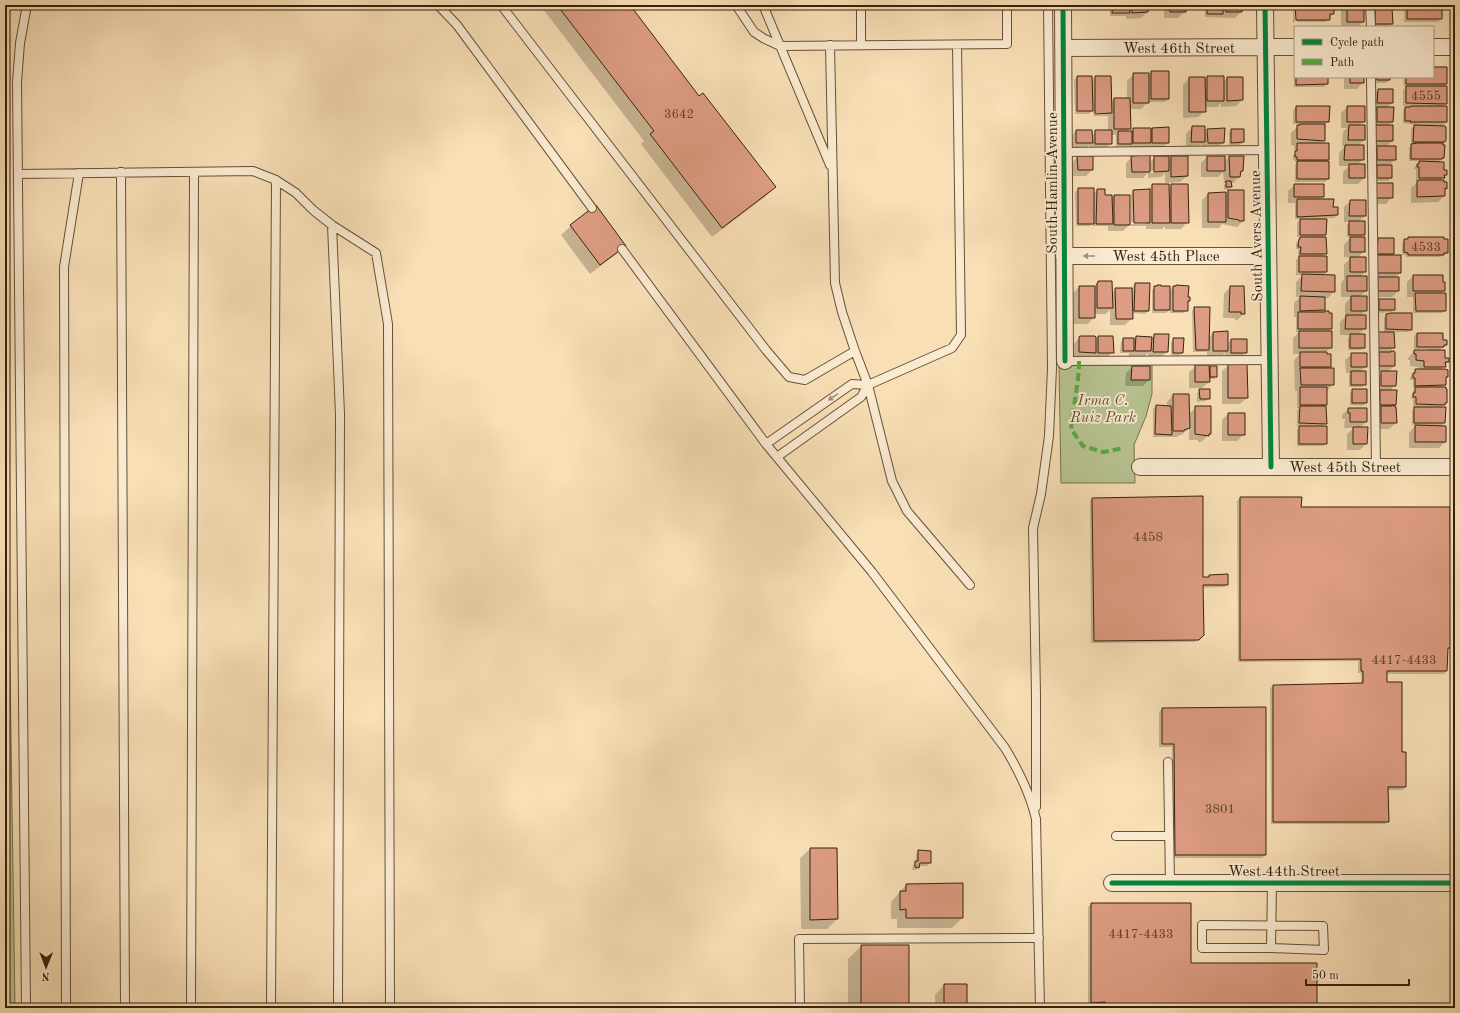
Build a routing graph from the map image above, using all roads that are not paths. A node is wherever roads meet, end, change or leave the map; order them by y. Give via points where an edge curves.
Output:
1 (28, 5) edge
2 (438, 5) edge
3 (501, 5) edge
4 (736, 5) edge
5 (763, 5) edge
6 (860, 5) edge
7 (1007, 5) edge
8 (1048, 5) edge
9 (1063, 5) edge
10 (1265, 5) edge
11 (1370, 5) edge
12 (1371, 26) edge
13 (957, 44) junction
14 (830, 45) junction
15 (861, 45) junction
16 (780, 46) junction
17 (1434, 47) edge
18 (1455, 47) edge
19 (1063, 48) junction
20 (1265, 48) junction
21 (1294, 48) edge
22 (1372, 78) edge
23 (1267, 150) junction
24 (1064, 152) junction
25 (832, 170) junction
26 (121, 172) junction
27 (194, 172) junction
28 (79, 173) junction
29 (18, 174) junction
30 (276, 180) junction
31 (592, 208) dead end
32 (332, 225) junction
33 (622, 249) dead end
34 (1064, 256) junction
35 (1268, 256) junction
36 (855, 351) junction
37 (1270, 360) junction
38 (1065, 361) joint
39 (868, 385) junction
40 (766, 444) junction
41 (777, 457) junction
42 (1140, 467) dead end
43 (1271, 467) junction
44 (1376, 467) junction
45 (1455, 467) edge
46 (970, 585) dead end
47 (1168, 762) dead end
48 (1036, 819) junction
49 (1116, 836) dead end
50 (1168, 836) junction
51 (1112, 883) dead end
52 (1170, 883) junction
53 (1272, 883) junction
54 (1455, 883) edge
55 (1272, 925) junction
56 (1039, 938) junction
57 (1271, 948) junction
58 (26, 1008) edge
59 (66, 1008) edge
60 (125, 1008) edge
61 (191, 1008) edge
62 (271, 1008) edge
63 (338, 1008) edge
64 (390, 1008) edge
65 (800, 1008) edge
66 (1040, 1008) edge

1 - 29 lane via 20,43 17,82
2 - 31 lane via 457,25
3 - 36 lane via 766,350 790,377 805,380
4 - 16 lane via 754,32
5 - 16 lane
6 - 15 lane
7 - 13 lane via 1007,44
8 - 48 lane via 1052,368 1049,436 1041,494 1033,528
9 - 19 street, South Hamlin Avenue
10 - 20 street, South Avers Avenue
11 - 12 lane
13 - 15 lane
13 - 39 lane via 961,335 952,348
14 - 15 lane
14 - 16 lane
14 - 25 lane
16 - 25 lane
17 - 18 street
19 - 20 street, West 46th Street
19 - 24 street, South Hamlin Avenue
20 - 21 street, West 46th Street
20 - 23 street, South Avers Avenue
22 - 44 lane
23 - 24 lane
23 - 35 street, South Avers Avenue
24 - 34 street, South Hamlin Avenue
25 - 36 lane via 835,283
26 - 27 lane
26 - 28 lane
26 - 60 lane
27 - 30 lane via 253,171
27 - 61 lane
28 - 29 lane
28 - 59 lane via 64,267
29 - 58 lane
30 - 32 lane via 296,193
30 - 62 lane
32 - 63 lane via 340,414
32 - 64 lane via 376,253 388,324
33 - 40 lane
35 -> 34 street, West 45th Place
34 - 38 street, South Hamlin Avenue
35 - 37 street, South Avers Avenue
36 - 39 lane
37 - 38 lane
37 - 43 street, South Avers Avenue
39 -> 40 lane via 852,384
39 - 41 lane via 861,397
39 - 46 lane via 892,481 907,511
40 - 41 lane
41 - 48 lane via 872,572 1005,748 1020,773
42 - 43 street, West 45th Street
43 - 44 street, West 45th Street
44 - 45 street, West 45th Street
47 - 50 lane
48 - 56 lane
49 - 50 lane
50 - 52 lane
51 - 52 street, West 44th Street
52 - 53 street, West 44th Street
53 - 54 street, West 44th Street
53 - 55 lane
55 - 57 lane
55 - 57 lane via 1323,926 1324,950
55 - 57 lane via 1202,925 1202,948
56 - 65 lane via 799,939
56 - 66 lane

